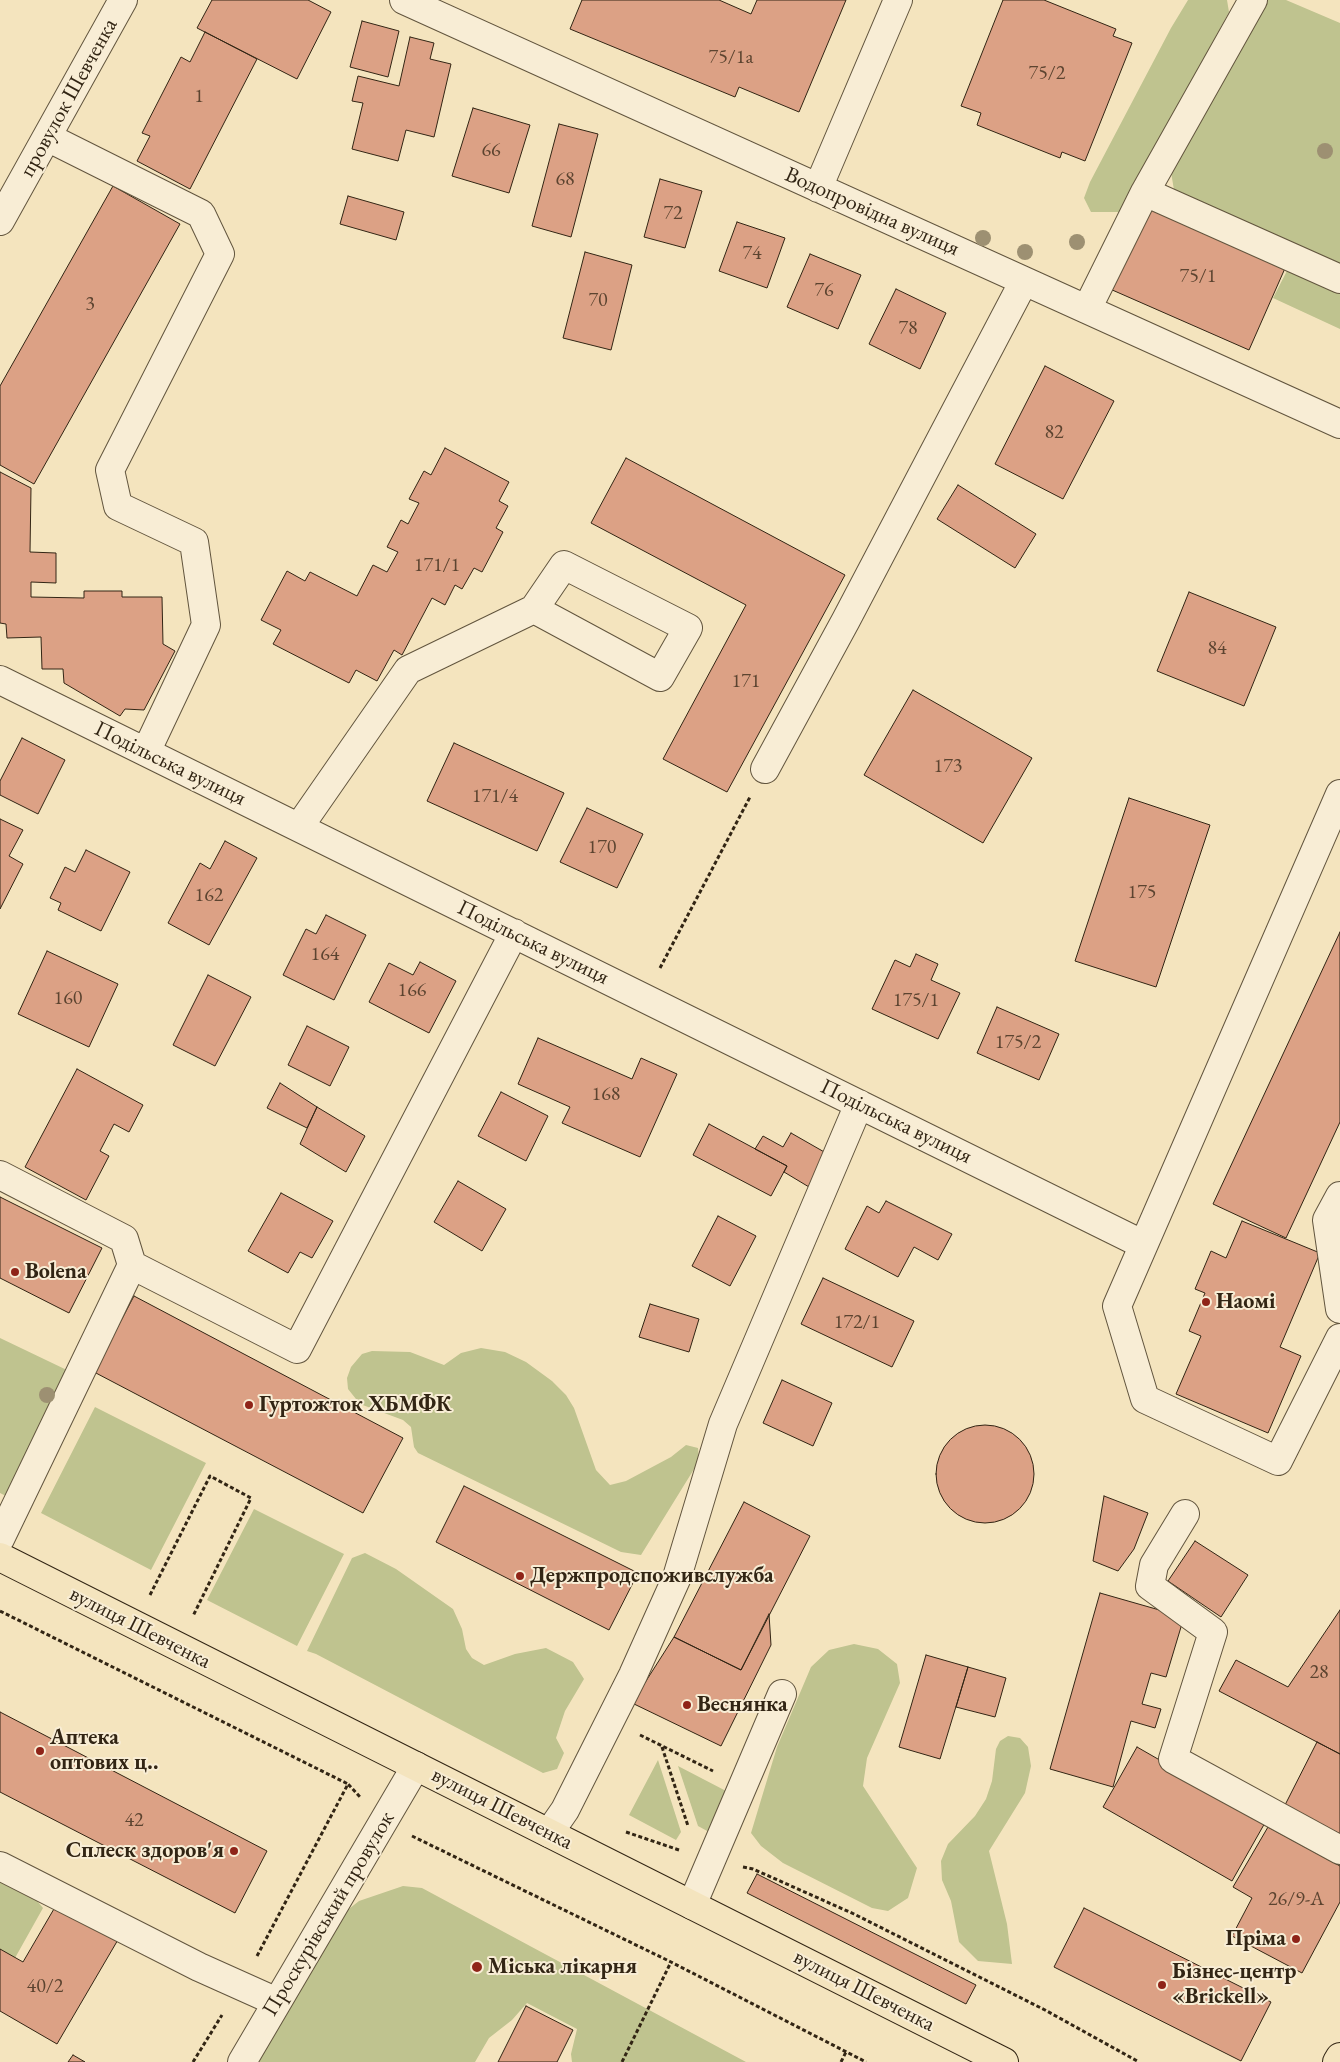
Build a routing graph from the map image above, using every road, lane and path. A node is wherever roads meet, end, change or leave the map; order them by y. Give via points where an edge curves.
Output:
1 (123, 0) edge
2 (404, 0) edge
3 (898, 0) edge
4 (1253, 0) edge
5 (47, 137) junction
6 (818, 188) junction
7 (1145, 192) junction
8 (0, 221) edge
9 (1340, 279) edge
10 (1024, 281) junction
11 (1086, 310) junction
12 (1340, 424) edge
13 (534, 609) junction
14 (0, 680) edge
15 (146, 752) junction
16 (765, 769) joint
17 (1340, 794) edge
18 (298, 827) junction
19 (514, 934) junction
20 (645, 998) junction
21 (859, 1104) junction
22 (0, 1175) edge
23 (1340, 1196) edge
24 (1142, 1244) junction
25 (132, 1265) junction
26 (1340, 1309) edge
27 (1340, 1338) edge
28 (1185, 1514) dead end
29 (0, 1539) edge
30 (0, 1557) edge
31 (149, 1597) dead end
32 (0, 1610) edge
33 (191, 1620) dead end
34 (782, 1694) dead end
35 (610, 1720) junction
36 (662, 1746) junction
37 (416, 1766) junction
38 (348, 1784) junction
39 (742, 1786) junction
40 (383, 1822) junction
41 (550, 1833) junction
42 (714, 1849) junction
43 (1340, 1850) edge
44 (0, 1866) edge
45 (692, 1905) junction
46 (671, 1962) junction
47 (241, 1985) junction
48 (277, 2002) junction
49 (846, 2052) junction
50 (1340, 2057) edge
51 (194, 2062) edge
52 (242, 2062) edge
53 (622, 2062) edge
54 (841, 2062) edge
55 (866, 2062) edge
56 (1004, 2062) edge
57 (1337, 2062) edge

1 - 5 street, провулок Шевченка
2 - 6 street, Водопровідна вулиця
3 - 6 street
4 - 7 street
5 - 8 street, провулок Шевченка
5 - 15 street via 201,214 220,254 110,470 118,506 194,542 206,625
6 - 10 street, Водопровідна вулиця
7 - 9 street
7 - 11 street
10 - 11 street, Водопровідна вулиця
10 - 16 street
11 - 12 street, Водопровідна вулиця
13 - 13 street via 564,565 688,628 660,677
13 - 18 street via 408,670
14 - 15 street, Подільська вулиця
15 - 18 street, Подільська вулиця
16 - 20 path
17 - 24 street
18 - 19 street, Подільська вулиця
19 - 20 street, Подільська вулиця
19 - 25 street via 297,1349
20 - 21 street, Подільська вулиця
21 - 24 street, Подільська вулиця
21 - 35 street via 723,1424 677,1577
22 - 25 street via 124,1239
23 - 26 street via 1327,1220
24 - 27 street via 1117,1306 1145,1399 1278,1461
25 - 29 street
28 - 43 street via 1154,1565 1150,1586 1213,1632 1173,1759
30 - 37 main road, вулиця Шевченка
31 - 33 path via 210,1476 251,1498
32 - 38 path
34 - 39 street
35 - 36 path
35 - 41 street
36 - 39 path
36 - 42 path via 691,1836
37 - 40 street, Проскурівський провулок
37 - 41 main road, вулиця Шевченка
38 - 40 path
38 - 47 path
39 - 42 street
40 - 46 path
40 - 48 street, Проскурівський провулок
41 - 45 main road, вулиця Шевченка
42 - 45 street
44 - 47 street
45 - 56 main road, вулиця Шевченка
46 - 49 path
46 - 53 path
47 - 48 street
47 - 51 path
48 - 52 street, Проскурівський провулок
49 - 54 path
49 - 55 path
50 - 57 main road

